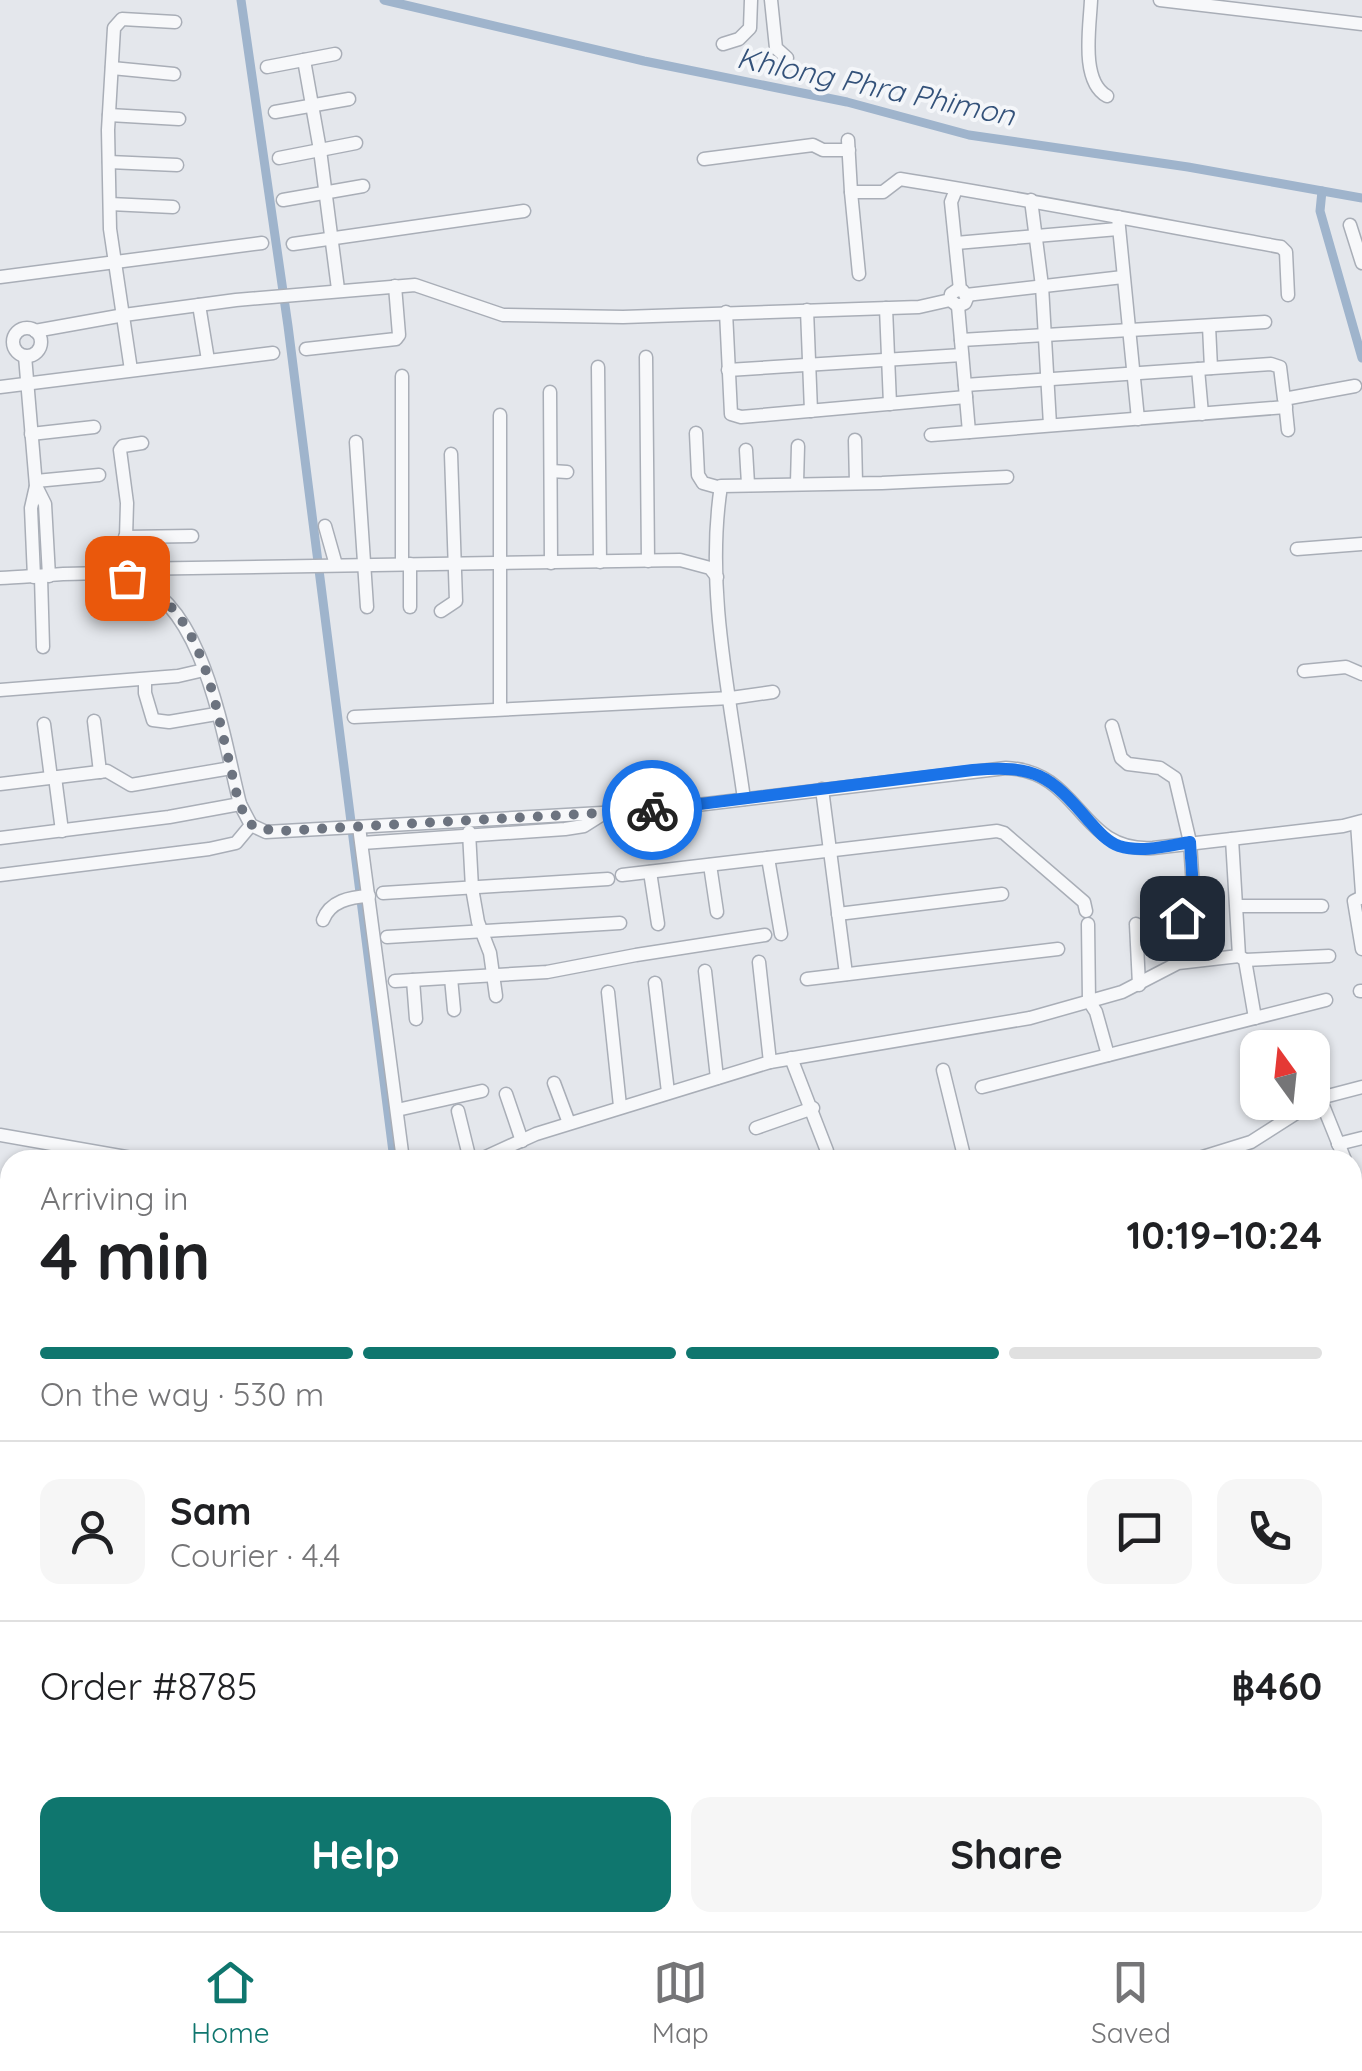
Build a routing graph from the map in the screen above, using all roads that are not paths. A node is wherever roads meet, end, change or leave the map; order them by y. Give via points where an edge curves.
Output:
1 (751, 0) edge
2 (771, 0) edge
3 (1091, 0) edge
4 (1160, 0) edge
5 (175, 22) dead end
6 (1362, 24) edge
7 (724, 44) dead end
8 (335, 54) dead end
9 (787, 58) dead end
10 (304, 60) junction
11 (267, 67) dead end
12 (112, 68) junction
13 (174, 74) dead end
14 (1106, 96) dead end
15 (349, 99) dead end
16 (313, 106) junction
17 (275, 112) dead end
18 (109, 115) junction
19 (179, 119) dead end
20 (356, 143) dead end
21 (320, 150) junction
22 (279, 158) dead end
23 (704, 159) dead end
24 (108, 162) junction
25 (177, 165) dead end
26 (362, 186) dead end
27 (325, 192) junction
28 (851, 192) junction
29 (955, 192) junction
30 (283, 200) dead end
31 (1032, 200) junction
32 (110, 204) junction
33 (173, 207) dead end
34 (524, 212) dead end
35 (1118, 223) junction
36 (1350, 225) dead end
37 (1037, 236) junction
38 (331, 238) junction
39 (956, 243) junction
40 (262, 244) dead end
41 (292, 244) dead end
42 (115, 261) junction
43 (1362, 263) edge
44 (860, 274) dead end
45 (0, 277) edge
46 (1123, 277) junction
47 (396, 286) junction
48 (1042, 286) junction
49 (338, 289) junction
50 (1288, 295) dead end
51 (959, 298) junction
52 (199, 304) junction
53 (886, 308) junction
54 (806, 310) junction
55 (726, 312) junction
56 (124, 314) junction
57 (1265, 322) dead end
58 (1209, 326) junction
59 (1129, 329) junction
60 (35, 331) junction
61 (18, 332) junction
62 (0, 333) edge
63 (1046, 335) junction
64 (306, 348) dead end
65 (962, 348) junction
66 (273, 352) dead end
67 (25, 356) junction
68 (646, 356) dead end
69 (208, 360) junction
70 (888, 360) junction
71 (809, 365) junction
72 (598, 367) dead end
73 (1204, 368) junction
74 (130, 370) junction
75 (728, 370) junction
76 (1134, 372) junction
77 (402, 376) dead end
78 (1048, 379) junction
79 (27, 384) junction
80 (1355, 386) dead end
81 (0, 388) edge
82 (965, 391) junction
83 (550, 392) dead end
84 (1285, 403) junction
85 (890, 404) junction
86 (811, 411) junction
87 (1202, 414) junction
88 (500, 415) dead end
89 (1138, 419) junction
90 (1050, 425) junction
91 (94, 427) dead end
92 (1288, 430) dead end
93 (696, 432) dead end
94 (969, 432) junction
95 (31, 434) junction
96 (931, 435) dead end
97 (855, 440) dead end
98 (356, 442) dead end
99 (142, 443) dead end
100 (798, 446) dead end
101 (746, 450) dead end
102 (451, 454) dead end
103 (550, 471) junction
104 (567, 472) dead end
105 (98, 474) dead end
106 (1007, 476) dead end
107 (36, 483) junction
108 (856, 483) junction
109 (748, 484) junction
110 (798, 484) junction
111 (721, 488) junction
112 (325, 526) dead end
113 (192, 536) dead end
114 (125, 537) junction
115 (1362, 544) edge
116 (1297, 549) dead end
117 (648, 561) junction
118 (600, 562) junction
119 (551, 563) junction
120 (406, 564) junction
121 (500, 564) junction
122 (328, 565) junction
123 (364, 565) junction
124 (454, 565) junction
125 (124, 573) junction
126 (716, 576) junction
127 (41, 577) junction
128 (0, 578) edge
129 (367, 607) dead end
130 (410, 607) dead end
131 (441, 611) dead end
132 (43, 648) dead end
133 (204, 670) junction
134 (1304, 672) dead end
135 (1362, 674) edge
136 (145, 679) junction
137 (0, 690) edge
138 (772, 692) dead end
139 (730, 698) junction
140 (500, 709) junction
141 (216, 714) junction
142 (354, 717) dead end
143 (94, 722) dead end
144 (44, 724) dead end
145 (1112, 726) dead end
146 (230, 768) junction
147 (100, 772) junction
148 (53, 778) junction
149 (1, 779) edge
150 (822, 789) junction
151 (744, 799) junction
152 (240, 804) junction
153 (606, 813) junction
154 (468, 820) junction
155 (1360, 822) edge
156 (252, 825) junction
157 (354, 827) junction
158 (62, 830) junction
159 (470, 836) junction
160 (0, 838) edge
161 (1232, 839) junction
162 (362, 842) junction
163 (1190, 842) junction
164 (830, 851) junction
165 (768, 858) junction
166 (710, 865) junction
167 (650, 872) junction
168 (0, 875) edge
169 (472, 888) junction
170 (1002, 894) dead end
171 (1362, 895) edge
172 (367, 896) junction
173 (1237, 906) junction
174 (1322, 906) dead end
175 (717, 912) dead end
176 (838, 914) junction
177 (323, 920) dead end
178 (620, 923) dead end
179 (658, 924) dead end
180 (1136, 924) dead end
181 (481, 931) junction
182 (766, 934) dead end
183 (781, 934) dead end
184 (387, 937) dead end
185 (1058, 949) dead end
186 (1362, 950) edge
187 (1330, 956) dead end
188 (1242, 958) junction
189 (1188, 960) junction
190 (758, 962) dead end
191 (705, 972) dead end
192 (846, 974) junction
193 (493, 975) junction
194 (451, 978) junction
195 (807, 979) dead end
196 (413, 980) junction
197 (395, 981) dead end
198 (656, 983) dead end
199 (1139, 985) junction
200 (608, 992) dead end
201 (496, 996) dead end
202 (1326, 1000) dead end
203 (1089, 1001) junction
204 (454, 1010) dead end
205 (1255, 1018) junction
206 (416, 1019) dead end
207 (1108, 1055) junction
208 (791, 1058) junction
209 (770, 1062) junction
210 (943, 1070) dead end
211 (716, 1078) junction
212 (554, 1083) dead end
213 (982, 1087) dead end
214 (1362, 1087) edge
215 (482, 1091) dead end
216 (668, 1092) junction
217 (506, 1094) dead end
218 (1330, 1095) edge
219 (620, 1106) junction
220 (813, 1108) junction
221 (397, 1110) junction
222 (458, 1112) dead end
223 (1286, 1120) edge
224 (1329, 1120) edge
225 (569, 1123) junction
226 (756, 1128) dead end
227 (0, 1136) edge
228 (1362, 1138) edge
229 (522, 1140) junction
230 (1338, 1144) junction
231 (83, 1150) edge
232 (402, 1150) edge
233 (468, 1150) edge
234 (500, 1150) edge
235 (827, 1150) edge
236 (963, 1150) edge
237 (1226, 1150) edge
238 (1341, 1150) edge

1 - 7 street via 750,28
2 - 9 street via 776,48
3 - 14 street via 1091,66 1096,88
4 - 6 street
5 - 12 street via 116,22
8 - 10 street
10 - 11 street
10 - 16 street
12 - 13 street
12 - 18 street
15 - 16 street
16 - 17 street
16 - 21 street
18 - 19 street
18 - 24 street
20 - 21 street
21 - 22 street
21 - 27 street
23 - 28 street via 848,145
24 - 25 street
24 - 32 street
26 - 27 street
27 - 30 street
27 - 38 street
28 - 29 street via 883,192 900,178
28 - 44 street
29 - 31 street
29 - 39 street
31 - 35 street
31 - 37 street
32 - 33 street
32 - 42 street
34 - 38 street
35 - 37 street
35 - 46 street
35 - 50 street via 1281,248
36 - 43 street
37 - 39 street
37 - 48 street
38 - 41 street
38 - 49 street
39 - 51 street
40 - 42 street
42 - 45 street
42 - 56 street
46 - 48 street
46 - 59 street
47 - 49 street
47 - 55 street via 428,287 503,315
47 - 64 street via 396,338
48 - 51 street
48 - 63 street
49 - 52 street
51 - 53 street
51 - 65 street
52 - 56 street
52 - 69 street
53 - 54 street
53 - 70 street
54 - 55 street
54 - 71 street
55 - 75 street
56 - 60 street
56 - 74 street
57 - 58 street
58 - 59 street
58 - 73 street
59 - 63 street
59 - 76 street
60 - 61 street
60 - 67 street via 40,347
61 - 62 street
61 - 67 street via 16,351
63 - 65 street
63 - 78 street
65 - 70 street
65 - 82 street
66 - 69 street
67 - 79 street
68 - 117 street
69 - 74 street
70 - 71 street
70 - 85 street
71 - 75 street
71 - 86 street
72 - 118 street
73 - 76 street
73 - 84 street via 1278,365
73 - 87 street
74 - 79 street
75 - 86 street via 732,414
76 - 78 street
76 - 89 street
77 - 120 street
78 - 82 street
78 - 90 street
79 - 81 street
79 - 95 street
80 - 84 street
82 - 85 street
82 - 94 street
83 - 103 street
84 - 87 street
84 - 92 street
85 - 86 street
87 - 89 street
88 - 121 street
89 - 90 street
90 - 94 street
91 - 95 street
93 - 111 street via 698,475
94 - 96 street
95 - 107 street
97 - 108 street
98 - 123 street
99 - 114 street via 120,450
100 - 110 street
101 - 109 street
102 - 124 street
103 - 104 street
103 - 119 street
105 - 107 street
106 - 108 street
107 - 127 street via 45,504
108 - 110 street
109 - 110 street
109 - 111 street
111 - 126 street
112 - 122 street
113 - 114 street
114 - 125 street
115 - 116 street
117 - 118 street
117 - 126 street via 699,564
118 - 119 street
119 - 121 street
120 - 123 street
120 - 124 street
120 - 130 street
121 - 124 street
121 - 140 street
122 - 123 street
122 - 125 street
123 - 129 street
124 - 131 street via 456,601
125 - 127 street
125 - 133 street via 172,607
126 - 139 street
127 - 128 street
127 - 132 street
133 - 136 street
133 - 141 street
134 - 135 street via 1346,667
136 - 137 street
136 - 141 street via 152,720
138 - 139 street
139 - 140 street
139 - 151 street
140 - 142 street
141 - 146 street
143 - 147 street
144 - 148 street
145 - 163 street via 1120,758 1175,778
146 - 147 street via 130,785
146 - 152 street
147 - 148 street
148 - 149 street
148 - 158 street
150 - 151 street
150 - 163 street via 1018,768 1052,783 1120,846
150 - 164 street
151 - 153 street
152 - 156 street
152 - 158 street
153 - 154 street
153 - 159 street via 584,826
154 - 157 street
154 - 159 street
155 - 161 street
155 - 171 street
156 - 157 street via 266,832
156 - 168 street via 236,843 209,849
157 - 162 street
158 - 160 street
159 - 162 street
159 - 169 street
161 - 163 street
161 - 173 street
162 - 172 street
163 - 189 street via 1194,905 1182,918
164 - 165 street
164 - 176 street
164 - 203 street via 1001,832 1084,902
165 - 166 street
165 - 183 street
166 - 167 street
166 - 175 street
167 - 169 street
167 - 179 street
169 - 172 street
169 - 181 street
170 - 176 street
171 - 186 street via 1354,900
172 - 177 street via 331,906
172 - 221 street
173 - 174 street
173 - 188 street
176 - 192 street
178 - 181 street
180 - 199 street
181 - 184 street
181 - 193 street
182 - 193 street via 547,972
185 - 192 street
187 - 188 street
188 - 189 street
188 - 205 street
189 - 199 street
190 - 209 street
191 - 211 street
192 - 195 street
193 - 194 street
193 - 201 street
194 - 196 street
194 - 204 street
196 - 197 street
196 - 206 street
198 - 216 street
199 - 203 street
200 - 219 street
202 - 205 street
203 - 207 street
203 - 208 street via 1030,1018
205 - 207 street
207 - 213 street
208 - 209 street
208 - 220 street
209 - 211 street
210 - 236 street
211 - 216 street
212 - 225 street
214 - 218 street
215 - 221 street
216 - 219 street
217 - 229 street
219 - 225 street
220 - 226 street
220 - 235 street
221 - 232 street
222 - 233 street
223 - 237 street
224 - 230 street
225 - 229 street
227 - 231 street
228 - 230 street
229 - 234 street
230 - 238 street

